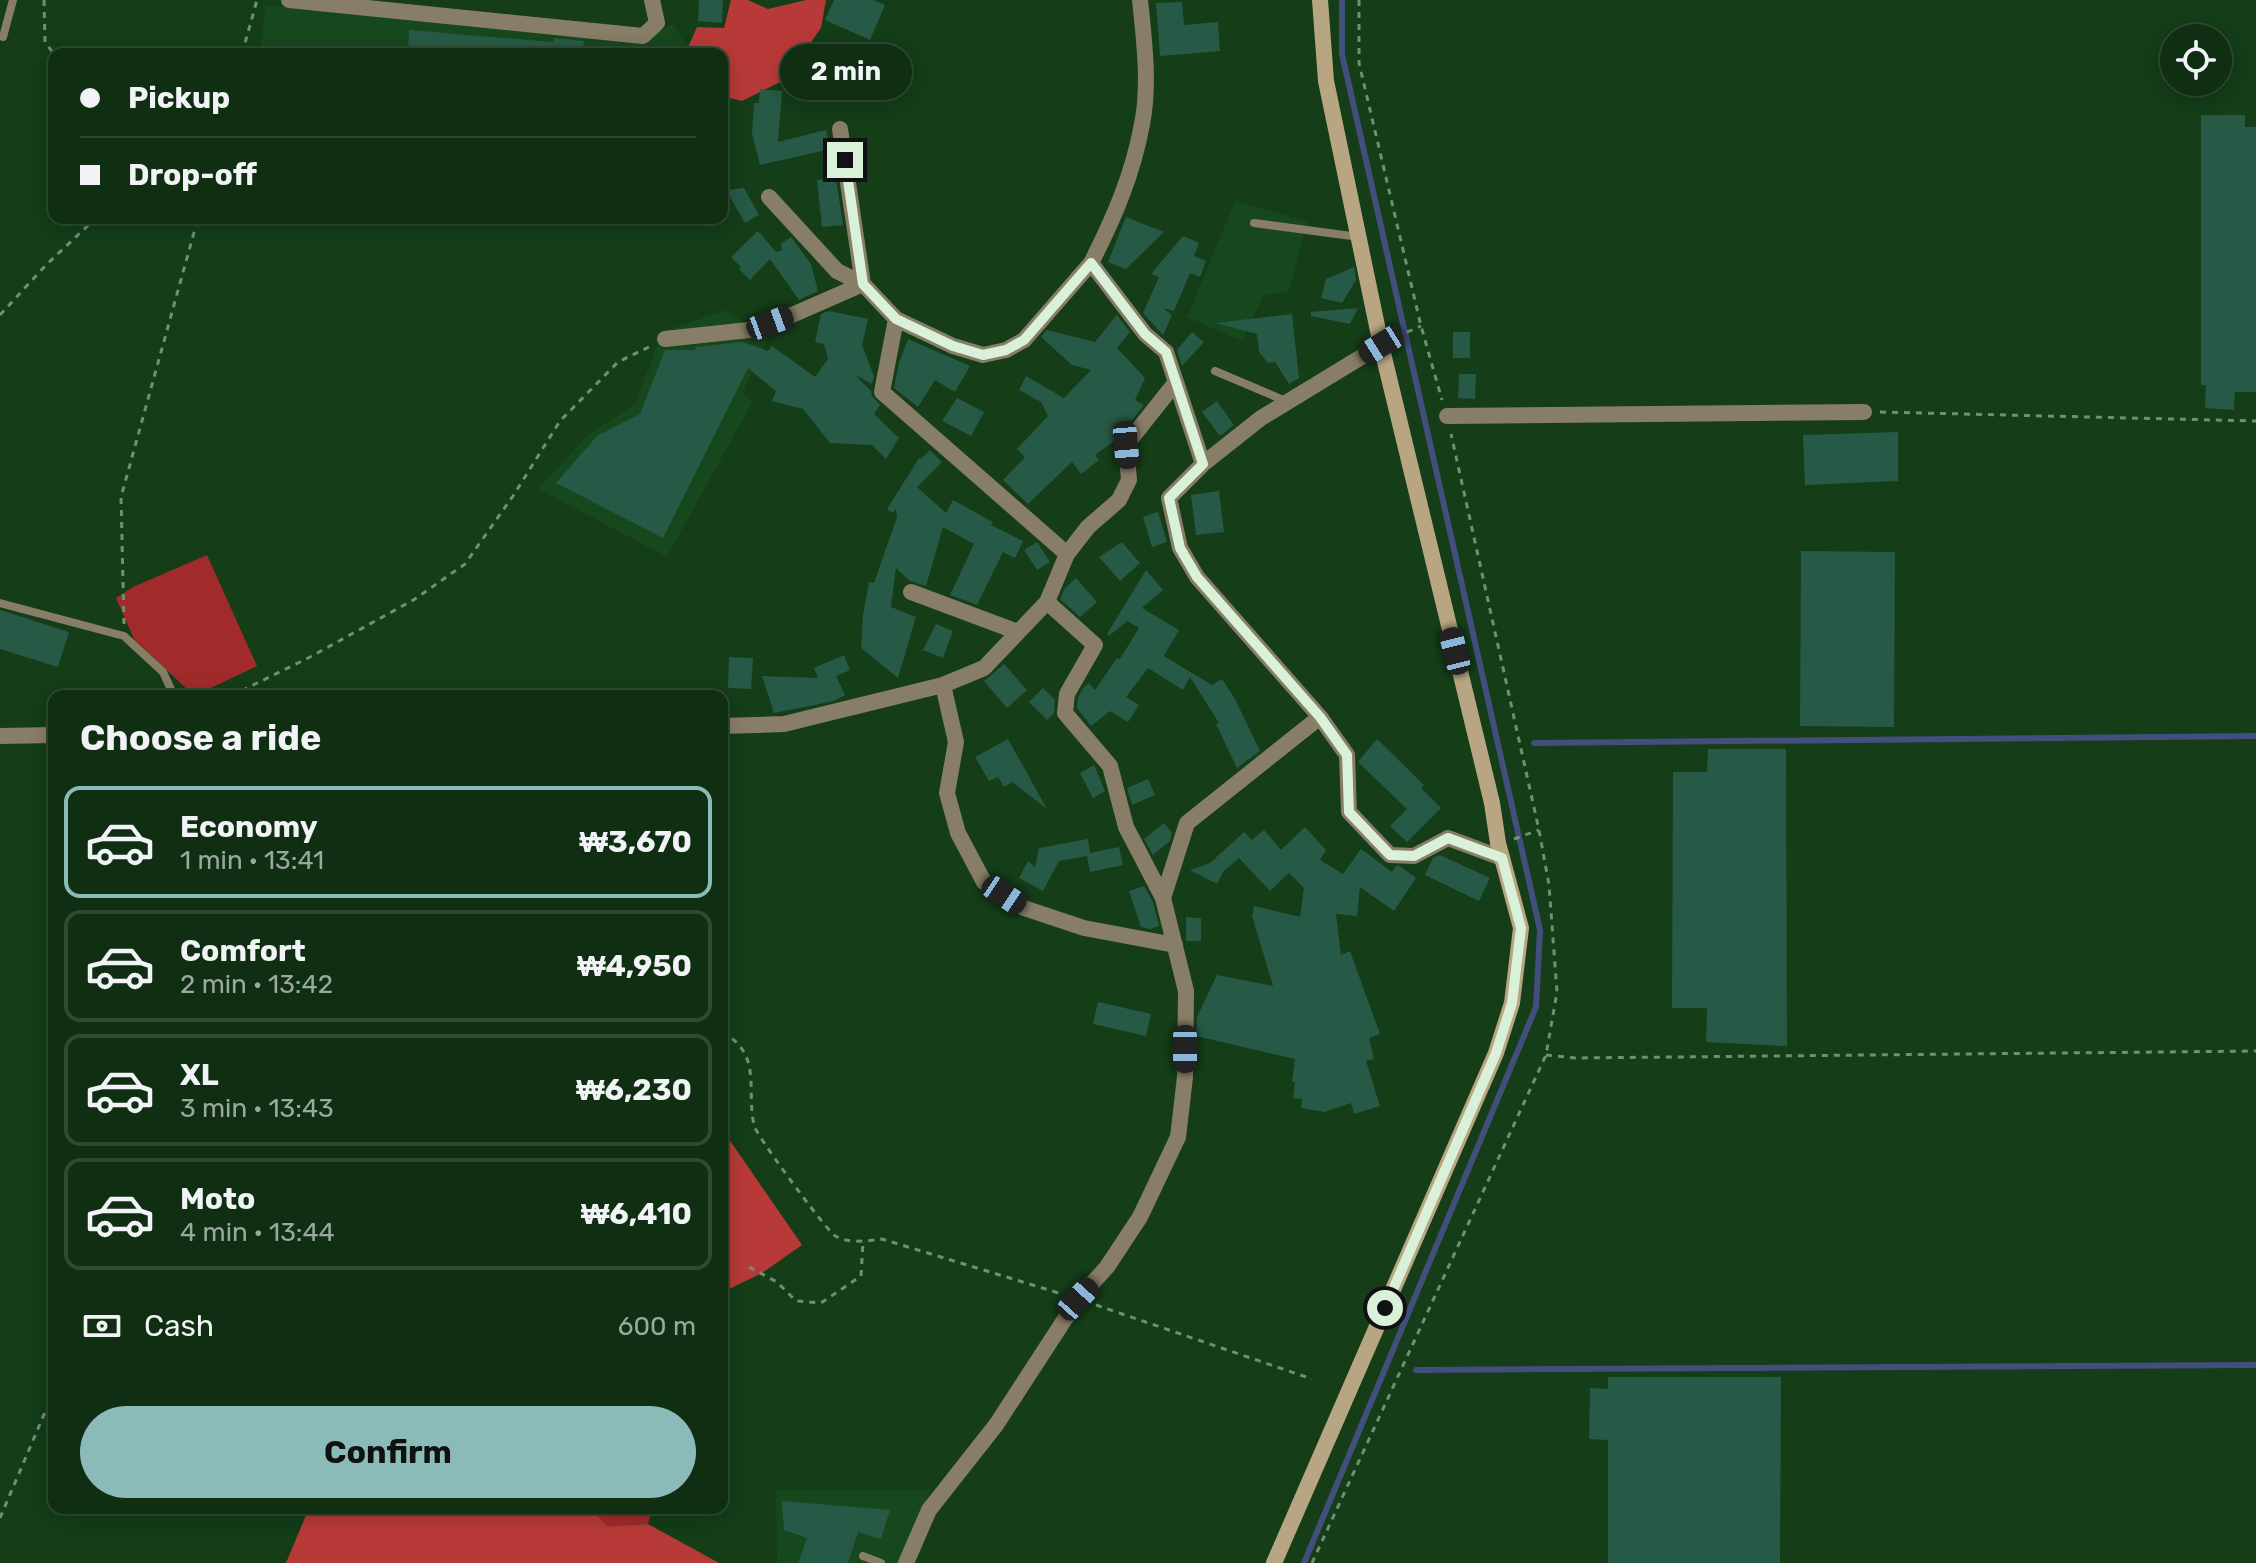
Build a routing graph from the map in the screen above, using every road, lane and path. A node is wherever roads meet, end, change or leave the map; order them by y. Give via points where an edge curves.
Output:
1 (13, 0) edge
2 (44, 0) edge
3 (257, 0) edge
4 (289, 0) edge
5 (652, 0) edge
6 (1140, 0) edge
7 (1320, 0) edge
8 (1359, 0) edge
9 (3, 37) dead end
10 (50, 48) edge
11 (244, 48) edge
12 (840, 129) dead end
13 (769, 197) dead end
14 (1254, 223) dead end
15 (90, 224) edge
16 (196, 224) edge
17 (1360, 237) junction
18 (1091, 263) junction
19 (863, 284) junction
20 (0, 315) edge
21 (896, 319) junction
22 (1419, 327) junction
23 (665, 339) joint
24 (1387, 342) junction
25 (1215, 371) dead end
26 (1176, 382) junction
27 (1289, 402) junction
28 (1864, 412) joint
29 (1447, 416) junction
30 (2256, 421) edge
31 (1203, 464) junction
32 (1067, 554) junction
33 (911, 592) dead end
34 (1047, 602) junction
35 (0, 603) edge
36 (1018, 632) junction
37 (124, 636) junction
38 (943, 685) junction
39 (171, 690) edge
40 (243, 690) edge
41 (1320, 717) junction
42 (728, 726) edge
43 (48, 735) edge
44 (0, 736) edge
45 (1539, 830) junction
46 (1504, 850) junction
47 (1163, 898) junction
48 (1175, 945) junction
49 (728, 1035) edge
50 (2256, 1051) edge
51 (1546, 1055) junction
52 (863, 1242) junction
53 (749, 1267) dead end
54 (1078, 1299) junction
55 (1312, 1379) dead end
56 (48, 1405) edge
57 (0, 1518) edge
58 (863, 1556) dead end
59 (881, 1563) edge
60 (906, 1563) edge
61 (1274, 1563) edge
62 (1312, 1563) edge

1 - 9 lane
2 - 10 path
3 - 11 path
4 - 5 street via 643,36 657,23
6 - 18 street via 1143,122 1118,209
7 - 17 street via 1326,81
8 - 22 path via 1359,63
12 - 19 street
13 - 19 street via 837,271
14 - 17 lane
15 - 20 path
16 - 37 path via 121,497
17 - 24 street
18 - 21 street via 1024,340 1006,350 983,355
18 - 26 street via 1145,334 1166,352
19 - 21 street
19 - 23 street via 749,330
21 - 32 street via 882,392
22 - 24 path
22 - 29 path
23 - 40 path via 618,362 560,421 465,564 415,599
24 - 27 street
24 - 46 street
25 - 27 lane
26 - 31 street
26 - 32 street via 1126,445 1129,480 1119,500
27 - 31 street
28 - 29 street
28 - 30 path
29 - 45 path
31 - 41 street via 1169,498 1180,548 1197,577
32 - 34 street
33 - 36 street
34 - 36 street
34 - 47 street via 1095,645 1067,694 1065,713 1110,766 1126,827
35 - 37 lane
36 - 38 street via 984,668
37 - 39 lane via 163,672
38 - 42 street via 784,724
38 - 48 street via 956,742 947,793 958,833 984,882 1024,908 1084,928
41 - 46 street via 1347,755 1349,812 1390,855 1414,856 1448,838
41 - 47 street via 1187,823
43 - 44 street
45 - 46 path
45 - 51 path via 1557,992
46 - 61 street via 1521,928 1512,1003 1496,1053
47 - 48 street
48 - 54 street via 1186,991 1178,1137 1140,1217
49 - 52 path via 752,1071 754,1127 836,1237
50 - 51 path
51 - 62 path
52 - 53 path via 861,1276 821,1303 796,1301 777,1282
52 - 54 path via 882,1239
54 - 55 path
54 - 60 street via 996,1425 929,1510
56 - 57 path
58 - 59 lane

